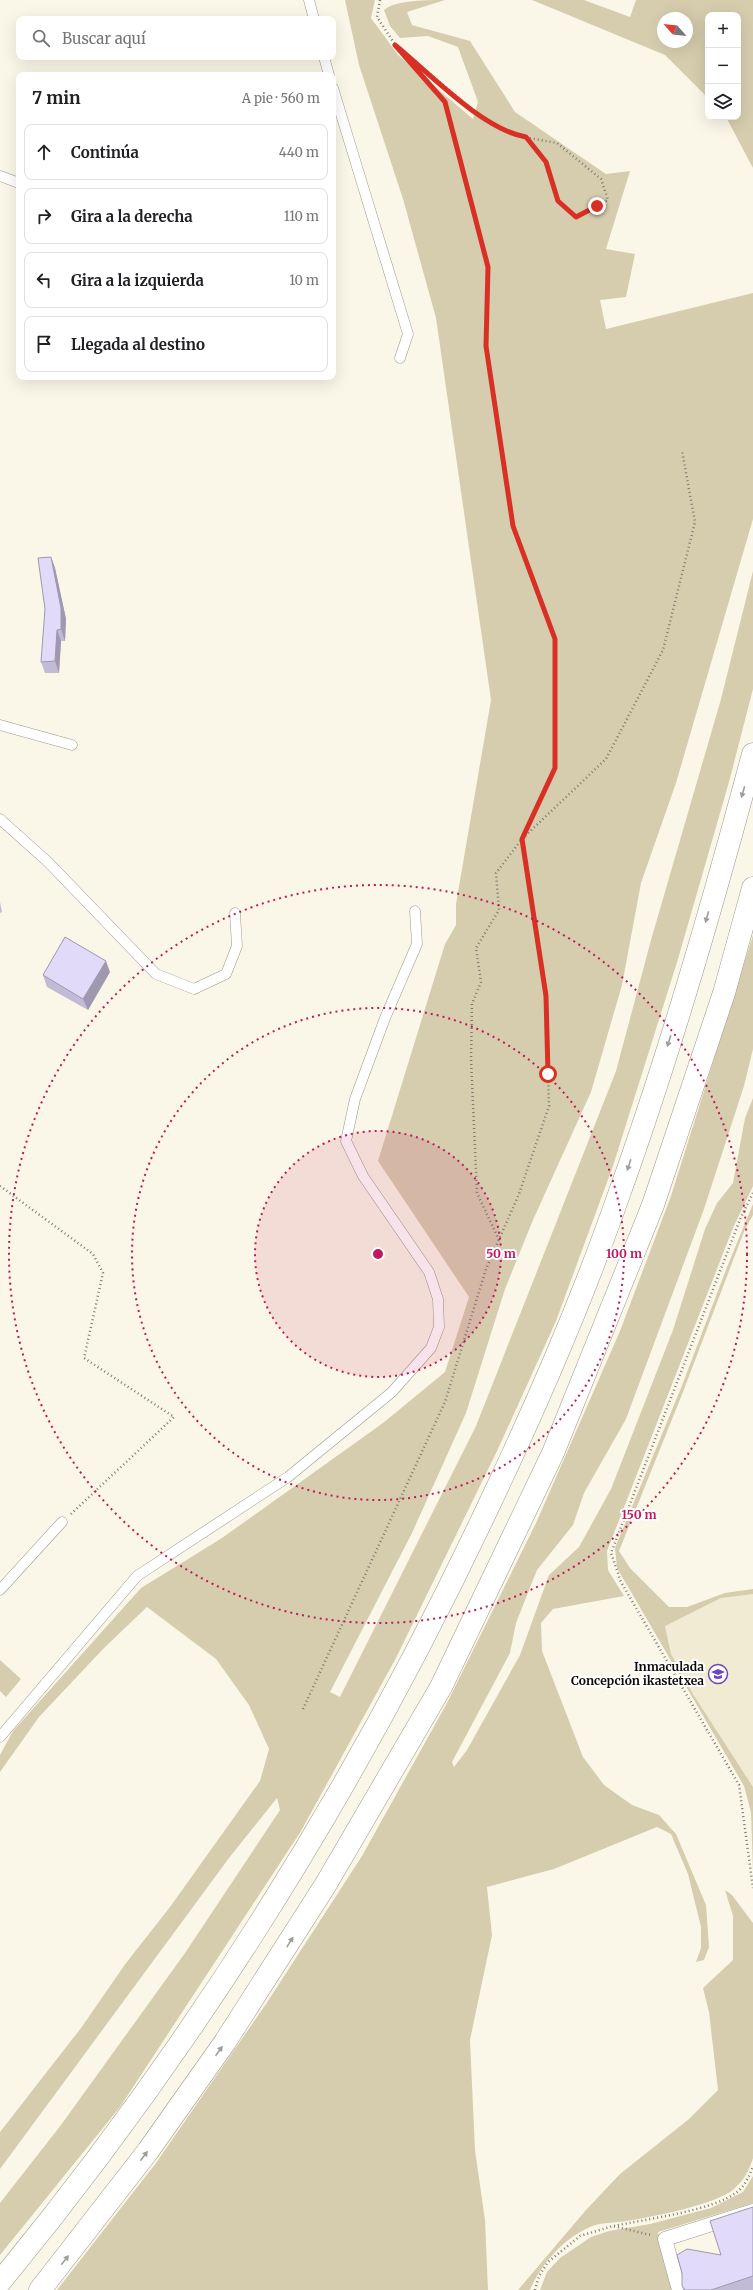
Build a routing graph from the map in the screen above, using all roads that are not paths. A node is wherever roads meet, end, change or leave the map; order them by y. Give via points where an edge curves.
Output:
1 (309, 0) edge
2 (313, 16) edge
3 (325, 60) edge
4 (328, 72) edge
5 (336, 98) edge
6 (0, 176) edge
7 (16, 183) edge
8 (400, 358) dead end
9 (0, 725) edge
10 (72, 745) dead end
11 (753, 754) edge
12 (0, 819) edge
13 (753, 888) edge
14 (415, 911) dead end
15 (235, 913) dead end
16 (62, 1522) road end
17 (0, 1590) edge
18 (0, 1737) edge
19 (753, 2211) edge
20 (0, 2282) edge
21 (40, 2290) edge
22 (679, 2290) edge

1 - 2 lane
3 - 4 lane
5 - 8 lane via 408,334
6 - 7 lane
9 - 10 lane
11 -> 20 highway via 692,974 618,1199 551,1368 468,1549 358,1763 239,1957 110,2142
12 - 15 lane via 48,862 156,974 187,987 194,989 226,974 237,946
21 -> 13 highway via 148,2151 229,2036 326,1884 442,1687 553,1453 653,1205 724,994
14 - 18 lane via 417,944 385,1018 355,1099 346,1141 363,1176 429,1272 438,1299 439,1327 431,1348 392,1392 288,1477 137,1576
16 - 17 lane
19 - 22 street via 665,2239

